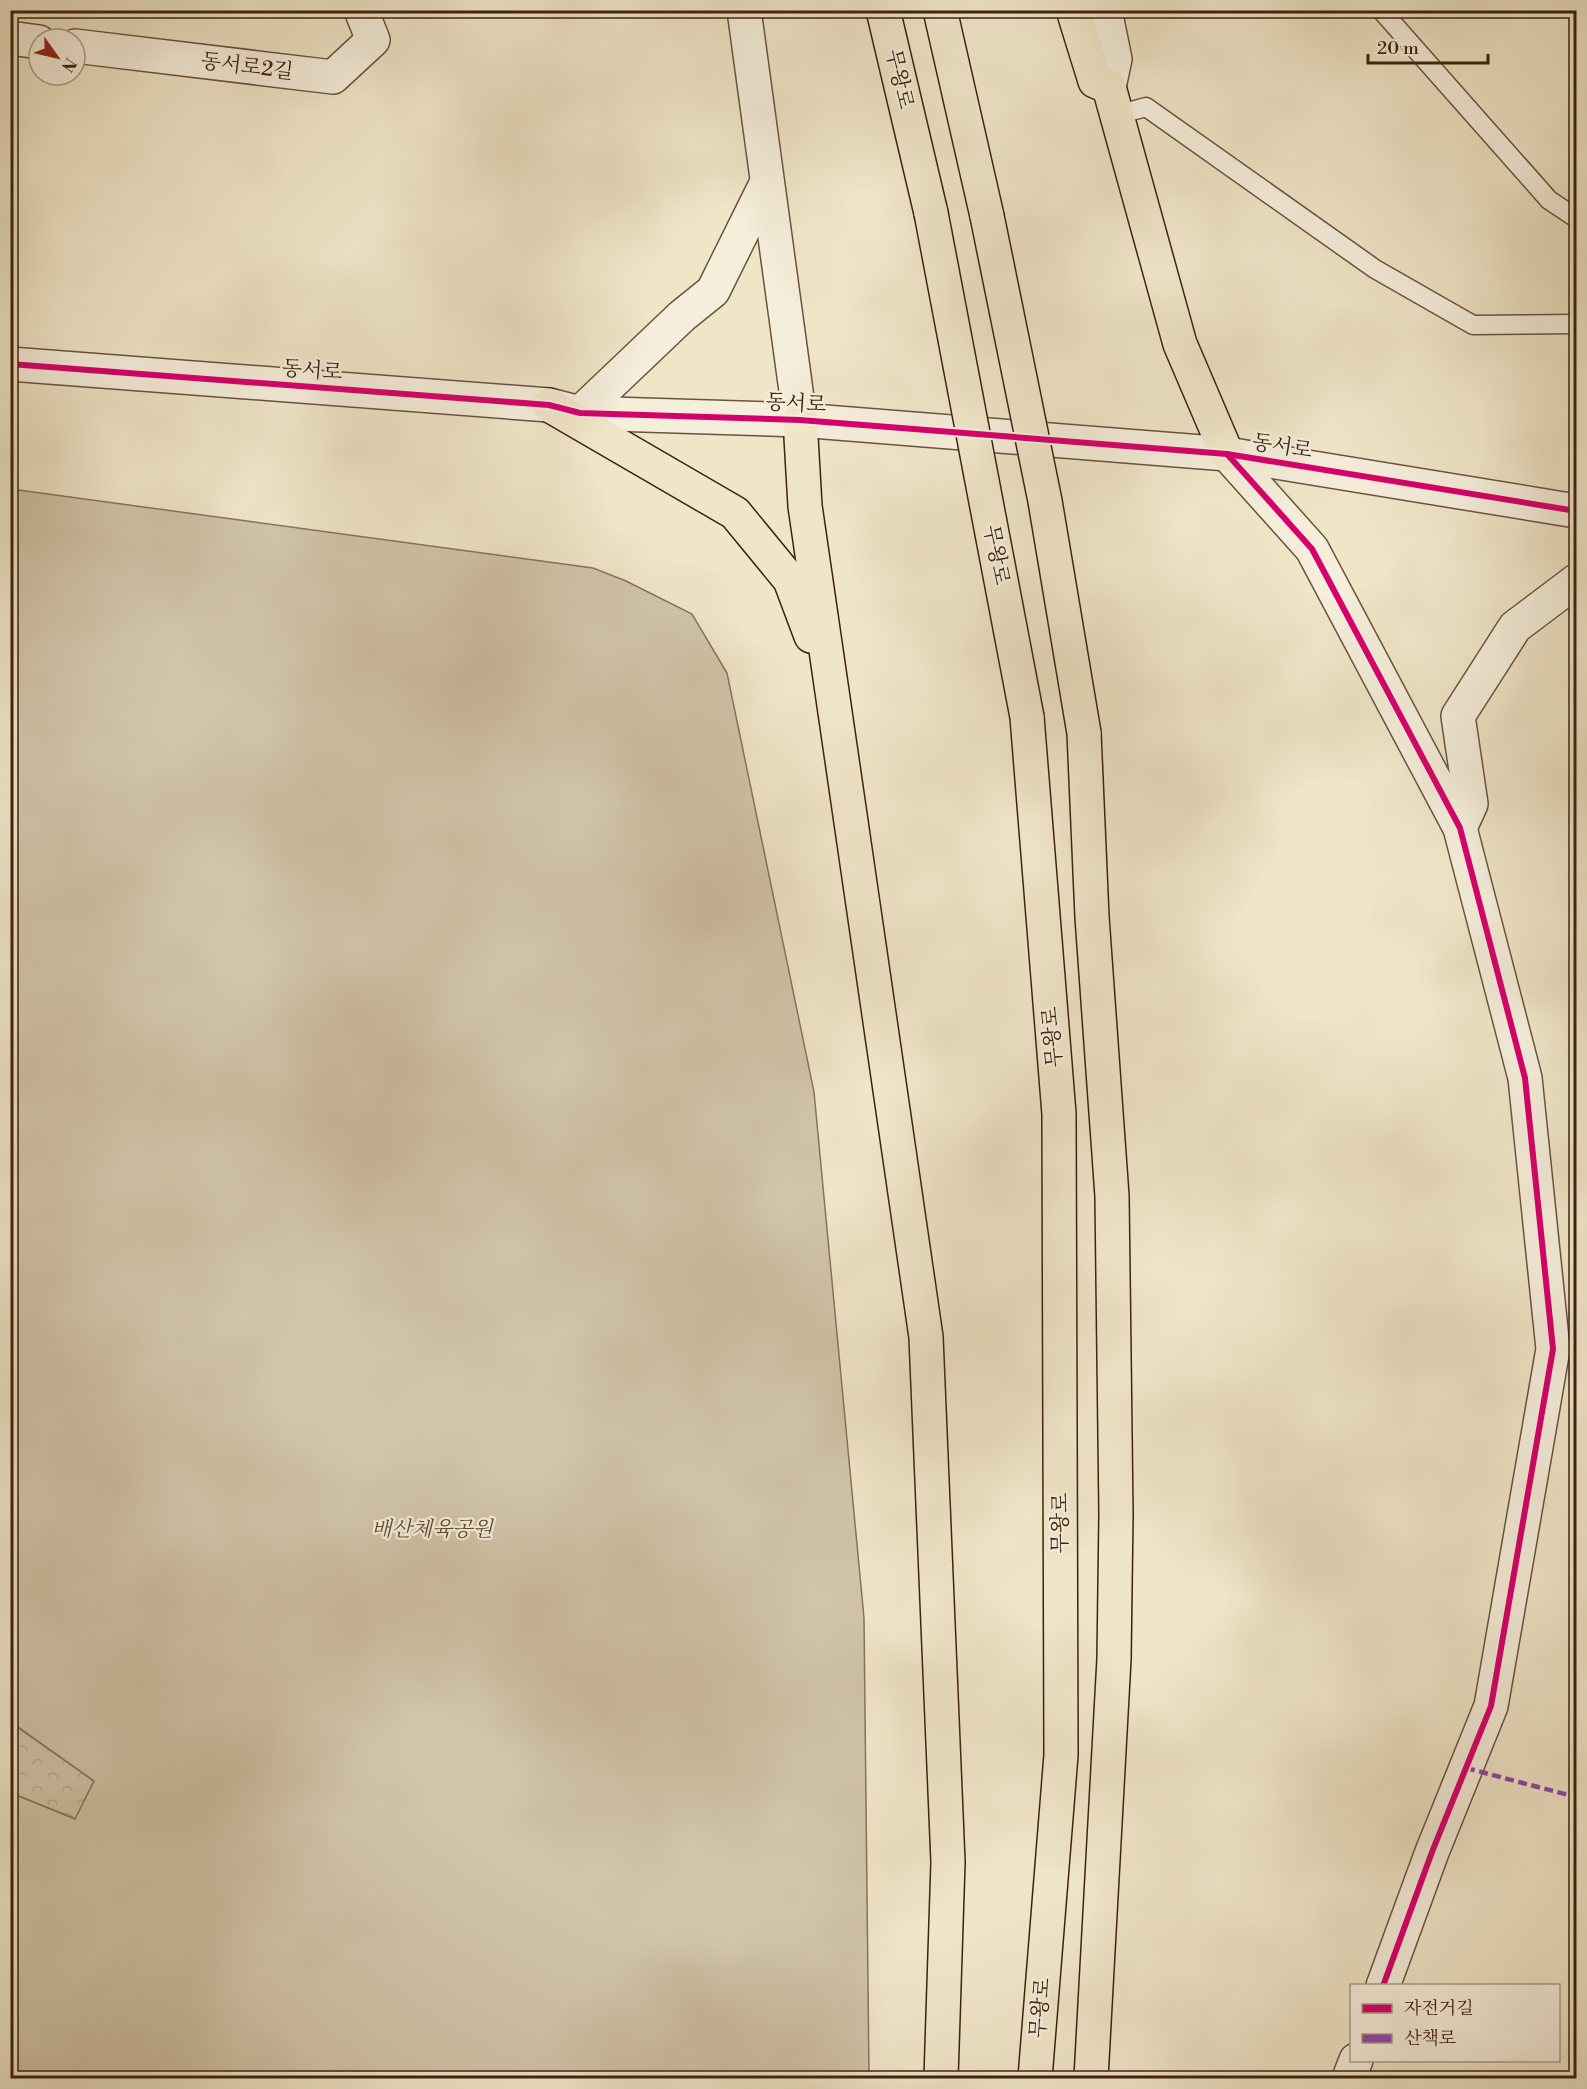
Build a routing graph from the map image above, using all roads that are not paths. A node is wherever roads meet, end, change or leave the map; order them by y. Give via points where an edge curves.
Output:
1 (362, 10) edge
2 (744, 10) edge
3 (883, 10) edge
4 (940, 10) edge
5 (1073, 10) edge
6 (1105, 10) edge
7 (1381, 10) edge
8 (10, 38) edge
9 (27, 40) edge
10 (87, 47) edge
11 (1113, 101) junction
12 (767, 182) junction
13 (1576, 218) edge
14 (1576, 324) edge
15 (10, 364) edge
16 (565, 409) junction
17 (800, 420) junction
18 (1227, 454) junction
19 (1576, 511) edge
20 (1576, 581) edge
21 (835, 701) junction
22 (1460, 828) junction
23 (1384, 1984) edge
24 (1356, 2062) edge
25 (941, 2079) edge
26 (1035, 2079) edge
27 (1091, 2079) edge
28 (1349, 2079) edge

1 - 10 street, 동서로2길 via 373,40 333,77
2 - 12 street
3 - 26 main road, 무왕로, bridge via 931,213 1027,717 1059,1114 1061,1755
4 - 27 main road, bridge via 1045,501 1084,733 1092,917 1112,1196 1116,1514 1114,1659
5 - 11 main road via 1095,81
6 - 11 street via 1115,58
7 - 13 lane via 1549,200
8 - 9 street
11 - 14 lane via 1146,107 1375,269 1473,325
11 - 18 main road via 1180,344
12 - 16 street via 713,291
12 - 17 street
15 - 16 street, 동서로
16 - 17 street, 동서로
16 - 21 main road via 735,513 790,580
17 - 18 street, 동서로
17 - 21 main road via 805,506
18 - 19 street, 동서로
18 - 22 street via 1312,549
20 - 22 street via 1515,627 1458,716 1471,804
21 - 25 main road via 926,1337 948,1862
22 - 23 street via 1525,1078 1553,1349 1491,1706
24 - 28 street

